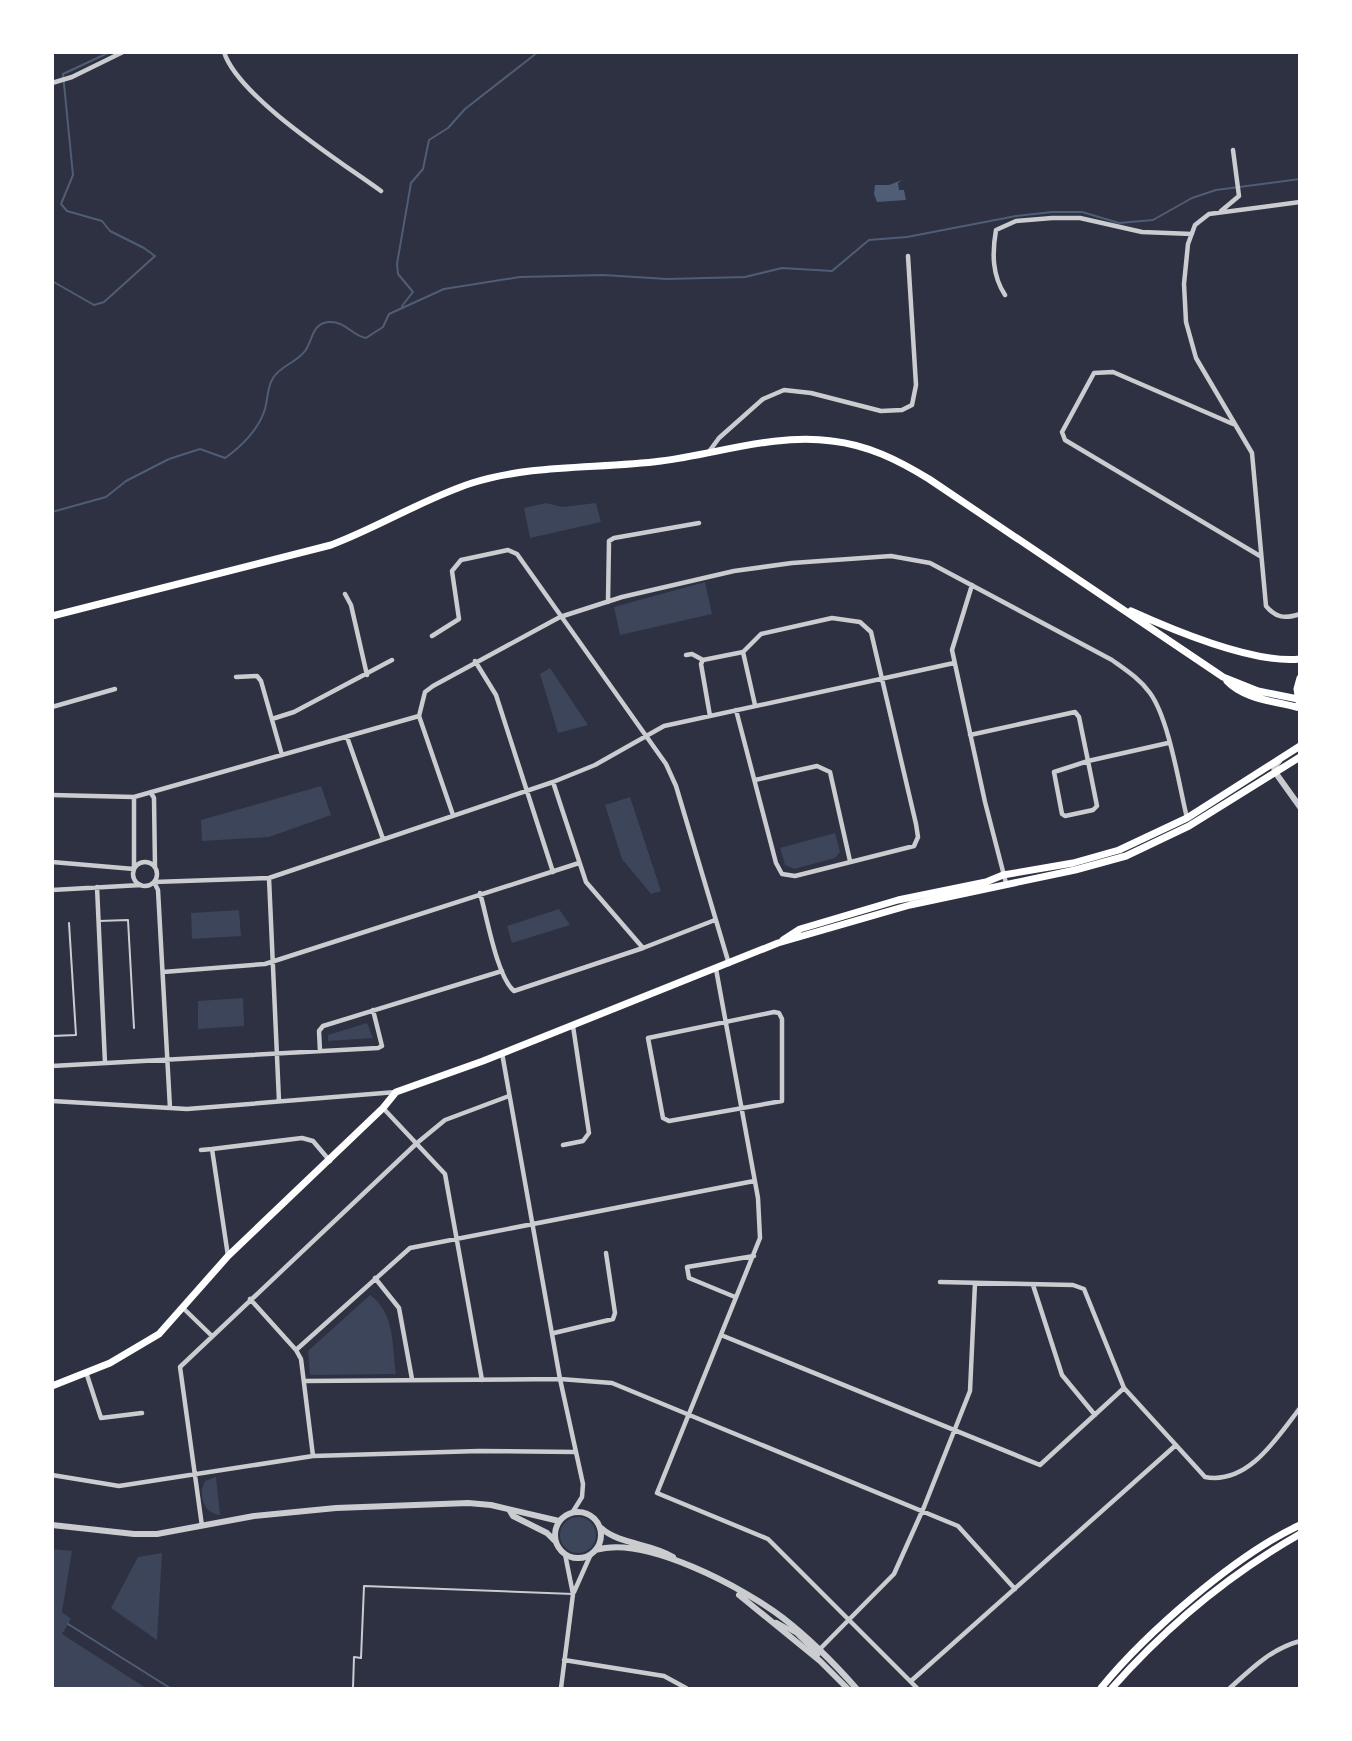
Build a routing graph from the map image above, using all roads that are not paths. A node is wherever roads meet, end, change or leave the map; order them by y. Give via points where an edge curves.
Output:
1 (123, 52) edge
2 (224, 52) edge
3 (52, 83) edge
4 (1233, 150) dead end
5 (381, 190) dead end
6 (1299, 202) edge
7 (1219, 213) junction
8 (1192, 234) junction
9 (908, 256) dead end
10 (1005, 295) dead end
11 (1233, 424) junction
12 (708, 453) junction
13 (699, 524) dead end
14 (1260, 556) junction
15 (972, 585) junction
16 (345, 594) dead end
17 (608, 602) junction
18 (1115, 603) junction
19 (1299, 614) edge
20 (52, 616) edge
21 (560, 617) junction
22 (432, 636) dead end
23 (743, 652) junction
24 (686, 655) dead end
25 (392, 660) dead end
26 (703, 660) junction
27 (1299, 660) edge
28 (475, 661) junction
29 (954, 663) junction
30 (366, 675) junction
31 (236, 677) dead end
32 (1223, 677) junction
33 (1299, 678) edge
34 (884, 679) junction
35 (114, 689) dead end
36 (1299, 701) edge
37 (755, 705) junction
38 (52, 707) edge
39 (1299, 708) edge
40 (736, 710) junction
41 (419, 716) junction
42 (710, 716) junction
43 (272, 718) junction
44 (647, 735) junction
45 (970, 735) junction
46 (347, 737) junction
47 (1168, 743) junction
48 (1299, 746) edge
49 (282, 755) junction
50 (1299, 757) edge
51 (1281, 760) junction
52 (1088, 761) junction
53 (1275, 772) junction
54 (755, 780) junction
55 (553, 782) junction
56 (526, 790) junction
57 (151, 793) junction
58 (52, 795) edge
59 (134, 797) junction
60 (1299, 807) edge
61 (453, 815) junction
62 (1188, 822) junction
63 (383, 838) junction
64 (850, 861) junction
65 (52, 862) edge
66 (579, 863) junction
67 (155, 867) junction
68 (134, 869) junction
69 (553, 872) junction
70 (1003, 875) junction
71 (269, 878) junction
72 (154, 882) junction
73 (1006, 883) junction
74 (141, 885) junction
75 (97, 887) junction
76 (52, 890) edge
77 (480, 893) junction
78 (715, 920) junction
79 (98, 921) junction
80 (69, 923) dead end
81 (778, 943) junction
82 (643, 948) junction
83 (273, 962) junction
84 (729, 964) junction
85 (716, 969) junction
86 (502, 970) junction
87 (163, 972) junction
88 (373, 1010) junction
89 (725, 1023) junction
90 (573, 1026) junction
91 (134, 1028) dead end
92 (52, 1036) edge
93 (320, 1051) junction
94 (502, 1053) junction
95 (277, 1054) junction
96 (168, 1060) junction
97 (105, 1063) junction
98 (52, 1066) edge
99 (396, 1092) junction
100 (509, 1096) junction
101 (52, 1101) edge
102 (279, 1101) junction
103 (170, 1108) junction
104 (384, 1108) junction
105 (741, 1108) junction
106 (417, 1143) junction
107 (563, 1145) dead end
108 (212, 1149) junction
109 (201, 1150) dead end
110 (330, 1161) junction
111 (754, 1181) junction
112 (533, 1224) junction
113 (457, 1240) junction
114 (606, 1253) dead end
115 (228, 1256) junction
116 (754, 1256) junction
117 (375, 1278) junction
118 (940, 1282) dead end
119 (975, 1283) junction
120 (1033, 1285) junction
121 (735, 1297) junction
122 (250, 1299) junction
123 (182, 1307) junction
124 (554, 1334) junction
125 (721, 1335) junction
126 (212, 1336) junction
127 (296, 1350) junction
128 (86, 1372) junction
129 (412, 1379) junction
130 (560, 1379) junction
131 (482, 1380) junction
132 (304, 1381) junction
133 (52, 1386) edge
134 (1124, 1388) junction
135 (1299, 1408) edge
136 (142, 1413) dead end
137 (687, 1415) junction
138 (1095, 1415) junction
139 (954, 1432) junction
140 (1176, 1445) junction
141 (576, 1452) junction
142 (313, 1456) junction
143 (52, 1475) edge
144 (194, 1475) junction
145 (510, 1511) junction
146 (922, 1511) junction
147 (572, 1513) junction
148 (559, 1521) junction
149 (52, 1524) edge
150 (1299, 1525) edge
151 (202, 1526) junction
152 (601, 1528) junction
153 (1299, 1534) edge
154 (555, 1541) junction
155 (596, 1550) junction
156 (565, 1554) junction
157 (590, 1556) junction
158 (678, 1561) junction
159 (727, 1585) junction
160 (1015, 1589) junction
161 (573, 1594) junction
162 (848, 1618) junction
163 (774, 1621) junction
164 (1299, 1641) edge
165 (821, 1649) junction
166 (564, 1660) junction
167 (820, 1661) junction
168 (911, 1681) junction
169 (353, 1689) edge
170 (561, 1689) edge
171 (686, 1689) edge
172 (847, 1689) edge
173 (856, 1689) edge
174 (917, 1689) edge
175 (1101, 1689) edge
176 (1112, 1689) edge
177 (1230, 1689) edge

1 - 3 street
2 - 5 street via 244,86 295,129
4 - 7 street via 1239,196
6 - 7 street
7 - 8 street via 1209,214 1195,225
8 - 10 street via 1142,232 1080,218 1016,221 996,230 994,242 995,274
8 - 11 street via 1184,284 1190,339
9 - 12 street via 916,385 912,405 902,410 881,411 831,397 784,390 763,399
11 - 14 street via 1252,453 1256,471
11 - 14 street via 1104,371 1094,373 1062,432 1065,440
12 - 18 main road via 810,439 877,451 929,479
12 - 20 main road via 491,478 423,502 331,545
13 - 17 street via 609,541
14 - 19 street via 1266,606 1277,617
15 - 17 street via 930,563 891,556 734,571
15 - 29 street via 952,650
15 - 47 street via 1134,675 1157,704
16 - 30 street via 351,605
17 - 21 street
18 - 27 main road via 1210,642 1257,655
18 - 32 main road
21 - 22 street via 517,555 508,550 461,560 452,571 459,619
21 - 28 street
21 - 44 street
23 - 26 street
23 - 34 street via 761,634 845,618 860,622 871,632
23 - 37 street
24 - 26 street
25 - 30 street
26 - 42 street
28 - 41 street via 425,692
28 - 56 street via 496,695
29 - 34 street
29 - 45 street
30 - 43 street via 294,712
31 - 43 street via 257,676
32 - 36 main road
32 - 39 main road via 1232,687 1255,697
33 - 36 main road
34 - 37 street
34 - 64 street via 918,837 910,848
35 - 38 street
37 - 40 street
40 - 42 street
40 - 54 street
41 - 46 street
41 - 61 street
42 - 44 street via 664,726
43 - 49 street
44 - 55 street via 595,765
44 - 78 street via 676,786
45 - 52 street via 1075,712
45 - 70 street
46 - 49 street
46 - 63 street
47 - 52 street
47 - 62 street
48 - 51 main road
49 - 57 street
50 - 53 main road
51 - 53 street via 1274,767
51 - 62 main road
52 - 52 street via 1054,772 1065,816 1097,806
53 - 60 street
53 - 62 main road
54 - 64 street via 782,874 795,876
54 - 64 street via 817,766 830,772
55 - 56 street
55 - 66 street
56 - 61 street
56 - 69 street
57 - 59 street
57 - 67 street
58 - 59 street
59 - 68 street
61 - 63 street
62 - 70 main road via 1106,854
62 - 73 main road via 1108,862
63 - 71 street
65 - 68 street
66 - 69 street
66 - 82 street via 586,882
67 - 68 street via 143,862
67 - 72 street
68 - 74 street via 135,880
69 - 77 street
70 - 73 street
70 - 81 main road via 826,920 800,928
71 - 72 street
71 - 83 street
72 - 74 street
72 - 87 street via 158,890
73 - 81 main road via 910,905
74 - 75 street
75 - 76 street
75 - 79 street
77 - 83 street
77 - 86 street
78 - 82 street
78 - 84 street
79 - 91 lane via 129,920
79 - 97 street
80 - 92 lane via 76,1035
81 - 84 main road
82 - 86 street via 514,991
83 - 87 street
83 - 95 street
84 - 85 main road
85 - 89 street
85 - 90 main road
86 - 88 street
87 - 96 street
88 - 93 street via 323,1026 319,1031
88 - 93 street via 382,1046
89 - 105 street
89 - 105 street via 774,1012 782,1019 782,1101
89 - 105 street via 648,1038 663,1118 669,1121
90 - 94 main road
90 - 107 street via 589,1133 583,1141
93 - 95 street
94 - 99 main road
94 - 100 street
95 - 96 street
95 - 102 street
96 - 97 street
96 - 103 street
97 - 98 street
99 - 102 street
99 - 104 main road
100 - 106 street via 445,1120
100 - 112 street
101 - 103 street
102 - 103 street
104 - 106 street
104 - 110 main road
105 - 111 street
106 - 113 street via 445,1174
106 - 122 street
108 - 109 street
108 - 110 street via 302,1138 313,1141
108 - 115 street
110 - 115 main road
111 - 112 street
111 - 116 street via 761,1222
112 - 113 street
112 - 124 street
113 - 117 street via 410,1248
113 - 131 street
114 - 124 street via 613,1319
115 - 123 main road
116 - 121 street
116 - 121 street via 687,1267 690,1278
117 - 127 street
117 - 129 street via 399,1308
118 - 119 street
119 - 120 street
119 - 139 street via 970,1391
120 - 134 street via 1074,1285 1084,1289
120 - 138 street via 1062,1375
121 - 125 street
122 - 126 street
122 - 127 street
123 - 126 street
123 - 128 main road via 159,1334 110,1363
124 - 130 street
125 - 137 street
125 - 139 street
126 - 144 street via 180,1367
127 - 132 street
128 - 133 main road
128 - 136 street via 101,1418
129 - 131 street
129 - 132 street
130 - 131 street
130 - 137 street via 612,1383
130 - 141 street
132 - 142 street
134 - 138 street
134 - 140 street
135 - 140 street via 1257,1460 1231,1476 1205,1477
137 - 146 street
137 - 162 street via 657,1493 768,1539
138 - 139 street via 1040,1465
139 - 146 street
140 - 160 street
141 - 142 street
141 - 147 street via 583,1484 582,1497
142 - 144 street
143 - 144 street via 120,1486
144 - 151 street
145 - 148 street
145 - 151 street via 468,1503 336,1508
145 - 154 street
146 - 160 street via 958,1526
146 - 162 street via 894,1574
147 - 148 street
147 - 152 street via 586,1513
148 - 154 street
149 - 151 street via 134,1534
150 - 175 main road via 1245,1557 1208,1586 1164,1624
152 - 155 street
152 - 158 street via 608,1535 663,1551
153 - 176 main road via 1257,1559 1214,1593
154 - 156 street
155 - 157 street
155 - 158 street via 625,1547
156 - 157 street via 577,1558
156 - 161 street
157 - 161 street
158 - 159 street
159 - 163 street
159 - 165 street via 762,1603
160 - 168 street
161 - 166 street
161 - 169 lane via 364,1586 361,1658 354,1657
162 - 165 street
162 - 168 street
163 - 165 street
163 - 167 street
164 - 177 street via 1280,1646
165 - 167 street
165 - 173 street
166 - 170 street
166 - 171 street via 664,1676
167 - 172 street
168 - 174 street

